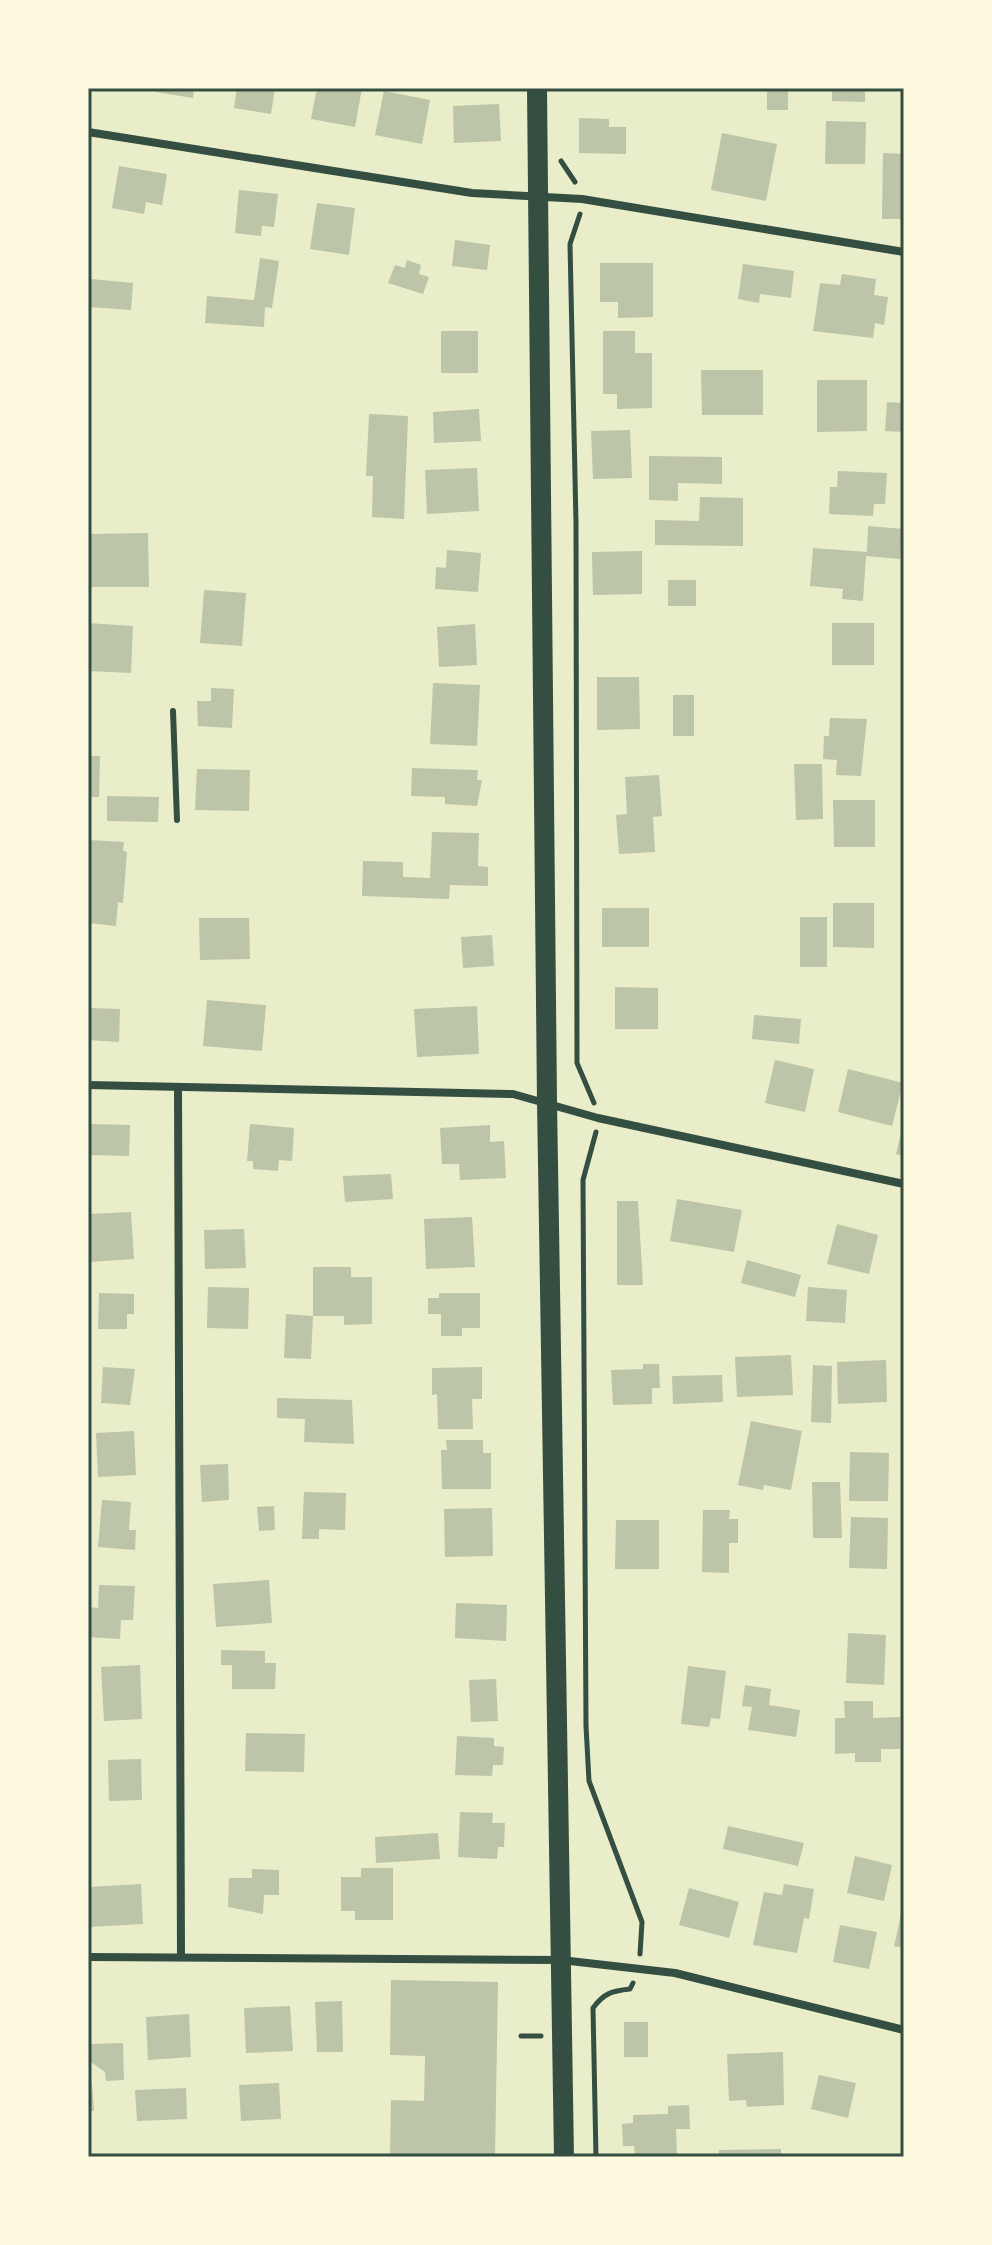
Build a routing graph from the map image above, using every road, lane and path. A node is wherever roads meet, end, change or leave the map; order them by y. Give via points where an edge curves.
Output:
1 (537, 88) edge
2 (88, 132) edge
3 (540, 198) junction
4 (904, 252) edge
5 (173, 711) dead end
6 (177, 820) dead end
7 (88, 1085) edge
8 (178, 1087) junction
9 (547, 1102) junction
10 (904, 1184) edge
11 (88, 1957) edge
12 (181, 1957) junction
13 (561, 1960) junction
14 (904, 2030) edge
15 (564, 2157) edge

1 - 3 highway
2 - 3 street via 472,193
3 - 4 street via 582,199
3 - 9 highway
5 - 6 lane
7 - 8 street
8 - 9 street via 513,1094
8 - 12 street
9 - 10 street via 598,1118
9 - 13 highway
11 - 12 street
12 - 13 street
13 - 14 street via 675,1973
13 - 15 highway

